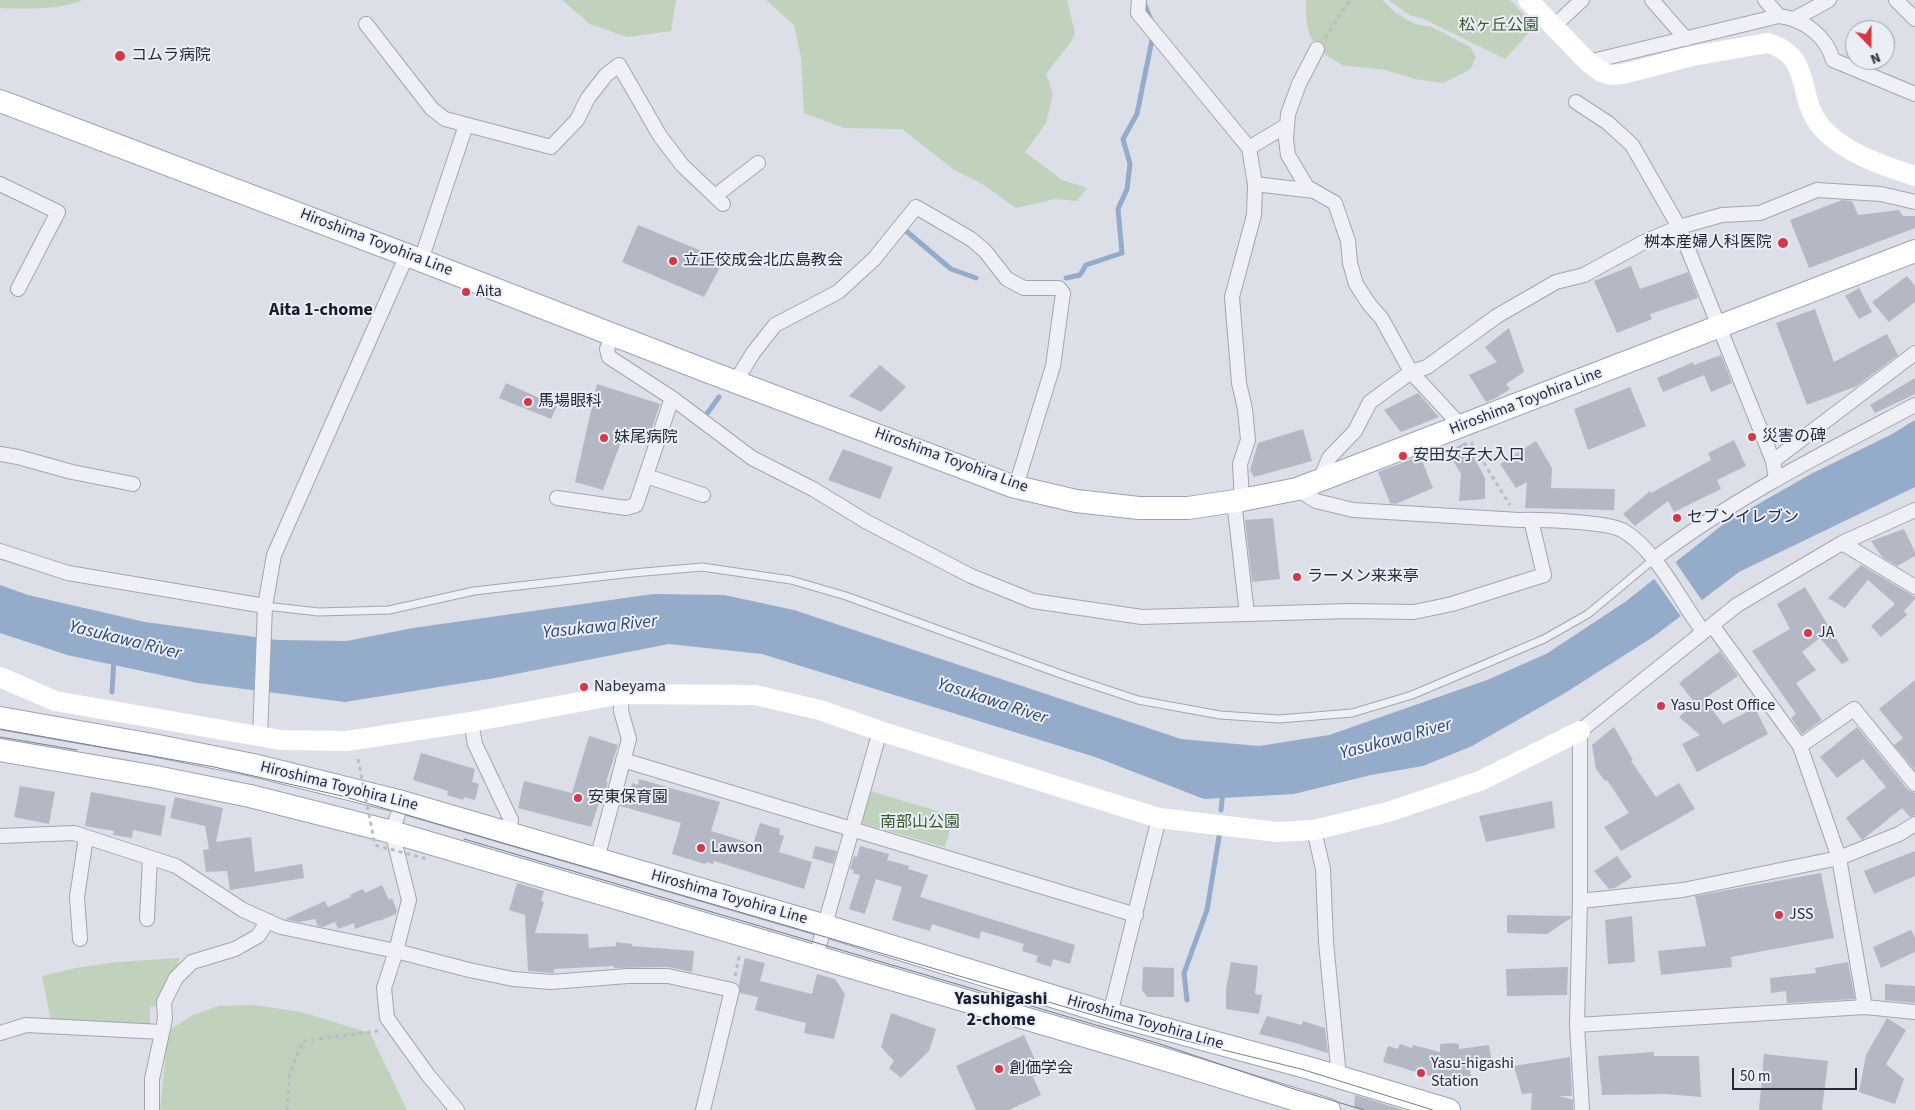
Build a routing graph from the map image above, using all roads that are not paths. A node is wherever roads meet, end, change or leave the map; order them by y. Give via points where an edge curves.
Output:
1 (1139, 0) edge
2 (1528, 0) edge
3 (1582, 0) edge
4 (1652, 0) edge
5 (1765, 0) edge
6 (1829, 0) edge
7 (1896, 0) edge
8 (1779, 16) junction
9 (1794, 18) junction
10 (1915, 19) edge
11 (366, 24) dead end
12 (1553, 27) junction
13 (1686, 39) junction
14 (1317, 49) road end
15 (1588, 62) junction
16 (1915, 94) edge
17 (0, 101) edge
18 (1576, 102) dead end
19 (466, 124) junction
20 (1287, 125) junction
21 (1250, 148) junction
22 (758, 163) dead end
23 (1915, 176) edge
24 (0, 184) edge
25 (1255, 184) junction
26 (1314, 191) junction
27 (1915, 202) edge
28 (1679, 227) junction
29 (1915, 251) edge
30 (414, 258) junction
31 (18, 289) dead end
32 (1720, 327) junction
33 (613, 333) junction
34 (1915, 353) edge
35 (1411, 372) junction
36 (736, 381) junction
37 (672, 398) junction
38 (1915, 405) edge
39 (1462, 427) junction
40 (0, 454) edge
41 (1773, 461) junction
42 (646, 476) junction
43 (1776, 479) junction
44 (1320, 480) junction
45 (133, 484) dead end
46 (1016, 486) junction
47 (1297, 489) junction
48 (703, 495) dead end
49 (557, 498) dead end
50 (1238, 501) junction
51 (1915, 510) edge
52 (1525, 520) junction
53 (1842, 543) junction
54 (0, 550) edge
55 (1657, 563) junction
56 (1915, 586) edge
57 (265, 606) junction
58 (1247, 614) junction
59 (1705, 627) junction
60 (0, 677) edge
61 (622, 694) junction
62 (0, 718) edge
63 (471, 722) junction
64 (260, 730) junction
65 (880, 731) junction
66 (1580, 731) junction
67 (1800, 746) junction
68 (0, 750) edge
69 (623, 760) junction
70 (1915, 784) edge
71 (402, 802) junction
72 (1159, 818) junction
73 (1915, 824) edge
74 (853, 829) junction
75 (1314, 830) junction
76 (392, 832) junction
77 (509, 834) junction
78 (0, 836) edge
79 (86, 837) junction
80 (150, 858) junction
81 (1839, 858) junction
82 (597, 859) junction
83 (1580, 901) junction
84 (1136, 916) junction
85 (147, 919) dead end
86 (268, 921) junction
87 (826, 926) junction
88 (80, 939) dead end
89 (396, 952) junction
90 (816, 956) junction
91 (1865, 1007) junction
92 (1915, 1012) edge
93 (1110, 1014) junction
94 (1577, 1025) junction
95 (162, 1032) junction
96 (0, 1033) edge
97 (1339, 1077) junction
98 (152, 1110) edge
99 (457, 1110) edge
100 (702, 1110) edge
101 (1329, 1110) edge
102 (1449, 1110) edge
103 (1582, 1110) edge

1 - 21 street via 1138,13
2 - 12 street
3 - 12 street
4 - 13 street
5 - 8 street
6 - 9 street
7 - 10 street
8 - 9 street
8 - 13 street
9 - 16 street via 1822,39 1833,60
11 - 19 street via 432,109 446,119
12 - 15 street
13 - 15 street
14 - 20 street via 1298,84
15 - 23 street via 1601,72 1623,74 1664,62 1768,43 1780,46 1798,64 1818,123 1850,150
17 - 30 main road, Hiroshima Toyohira Line
18 - 28 street via 1608,123 1632,146
19 - 22 street via 551,147 577,120 588,98 606,75 619,66 660,136 682,165 719,200
19 - 30 street
20 - 21 street
20 - 26 street via 1288,155 1307,187
21 - 25 street
24 - 31 street via 58,212
25 - 26 street
25 - 50 street via 1254,215 1232,298 1239,383 1248,440 1240,464
26 - 35 street via 1334,203 1348,241 1356,284 1382,319
27 - 28 street via 1880,194 1817,190 1760,213 1722,215
28 - 32 street
28 - 35 street via 1584,274 1556,282 1497,316 1427,367
29 - 32 main road, Hiroshima Toyohira Line
30 - 33 main road, Hiroshima Toyohira Line
30 - 57 street via 274,555
32 - 39 main road, Hiroshima Toyohira Line
32 - 41 street
33 - 36 main road, Hiroshima Toyohira Line
33 - 37 street via 607,349 609,357
34 - 41 street
35 - 39 street
35 - 44 street via 1370,402 1355,432 1329,458
36 - 46 main road, Hiroshima Toyohira Line
36 - 46 street via 775,326 838,292 874,259 916,208 971,239 985,250 1007,279 1024,288 1059,288 1063,293 1054,366
37 - 42 street
37 - 58 street via 752,458 971,576 1033,601 1142,617
38 - 43 street
39 - 44 main road, Hiroshima Toyohira Line
40 - 45 street
41 - 43 street
42 - 48 street
42 - 49 street via 636,504 626,508
43 - 55 street via 1692,530
44 - 47 main road, Hiroshima Toyohira Line
46 - 50 main road, Hiroshima Toyohira Line via 1076,501 1139,508 1188,508
47 - 50 main road, Hiroshima Toyohira Line
47 - 52 street via 1316,501 1353,510
50 - 58 street
51 - 53 street
52 - 55 street via 1621,530 1640,544
52 - 58 street via 1544,575 1452,604 1414,612
53 - 56 street
53 - 59 street via 1736,605
54 - 57 street via 68,573
55 - 57 lane via 1588,614 1544,639 1404,698 1352,713 1279,720 1220,715 1138,700 846,596 791,580 702,568 633,572 474,591 389,610 319,612
55 - 59 street
57 - 64 street
59 - 66 street
59 - 67 street
60 - 64 street via 55,701
61 - 63 street
61 - 65 street via 755,695 820,710
61 - 69 street via 621,711 629,739
62 - 71 main road, Hiroshima Toyohira Line via 253,765
63 - 64 street via 347,740 281,740
63 - 77 street via 475,744 511,820
65 - 72 street
65 - 74 street
66 - 75 street via 1480,781 1388,812
66 - 83 street
67 - 70 street via 1854,709
67 - 81 street
68 - 76 main road, Hiroshima Toyohira Line via 250,796
69 - 74 street
69 - 82 street
71 - 76 street
71 - 77 main road, Hiroshima Toyohira Line
72 - 75 street via 1277,832
72 - 84 street
73 - 81 street via 1899,834
74 - 84 street
74 - 87 street
75 - 97 street via 1323,869 1326,942
76 - 89 street via 409,900
76 - 90 main road, Hiroshima Toyohira Line
77 - 82 main road, Hiroshima Toyohira Line
78 - 79 street via 74,833
79 - 80 street
79 - 88 street via 77,897
80 - 85 street
80 - 86 street via 176,866 243,910
81 - 83 street via 1683,890
81 - 91 street
82 - 87 main road, Hiroshima Toyohira Line
83 - 94 street
84 - 93 street
86 - 89 street via 281,927
86 - 95 street via 258,936 235,949 192,962 176,978 164,1002
87 - 90 street
87 - 93 main road, Hiroshima Toyohira Line
89 - 99 street via 384,988 387,1018
89 - 100 street via 513,978 551,982 668,976 732,990
90 - 101 main road, Hiroshima Toyohira Line
91 - 92 street
91 - 94 street
93 - 97 main road, Hiroshima Toyohira Line
94 - 103 street
95 - 96 street via 26,1024
95 - 98 street via 152,1079
97 - 102 main road, Hiroshima Toyohira Line

